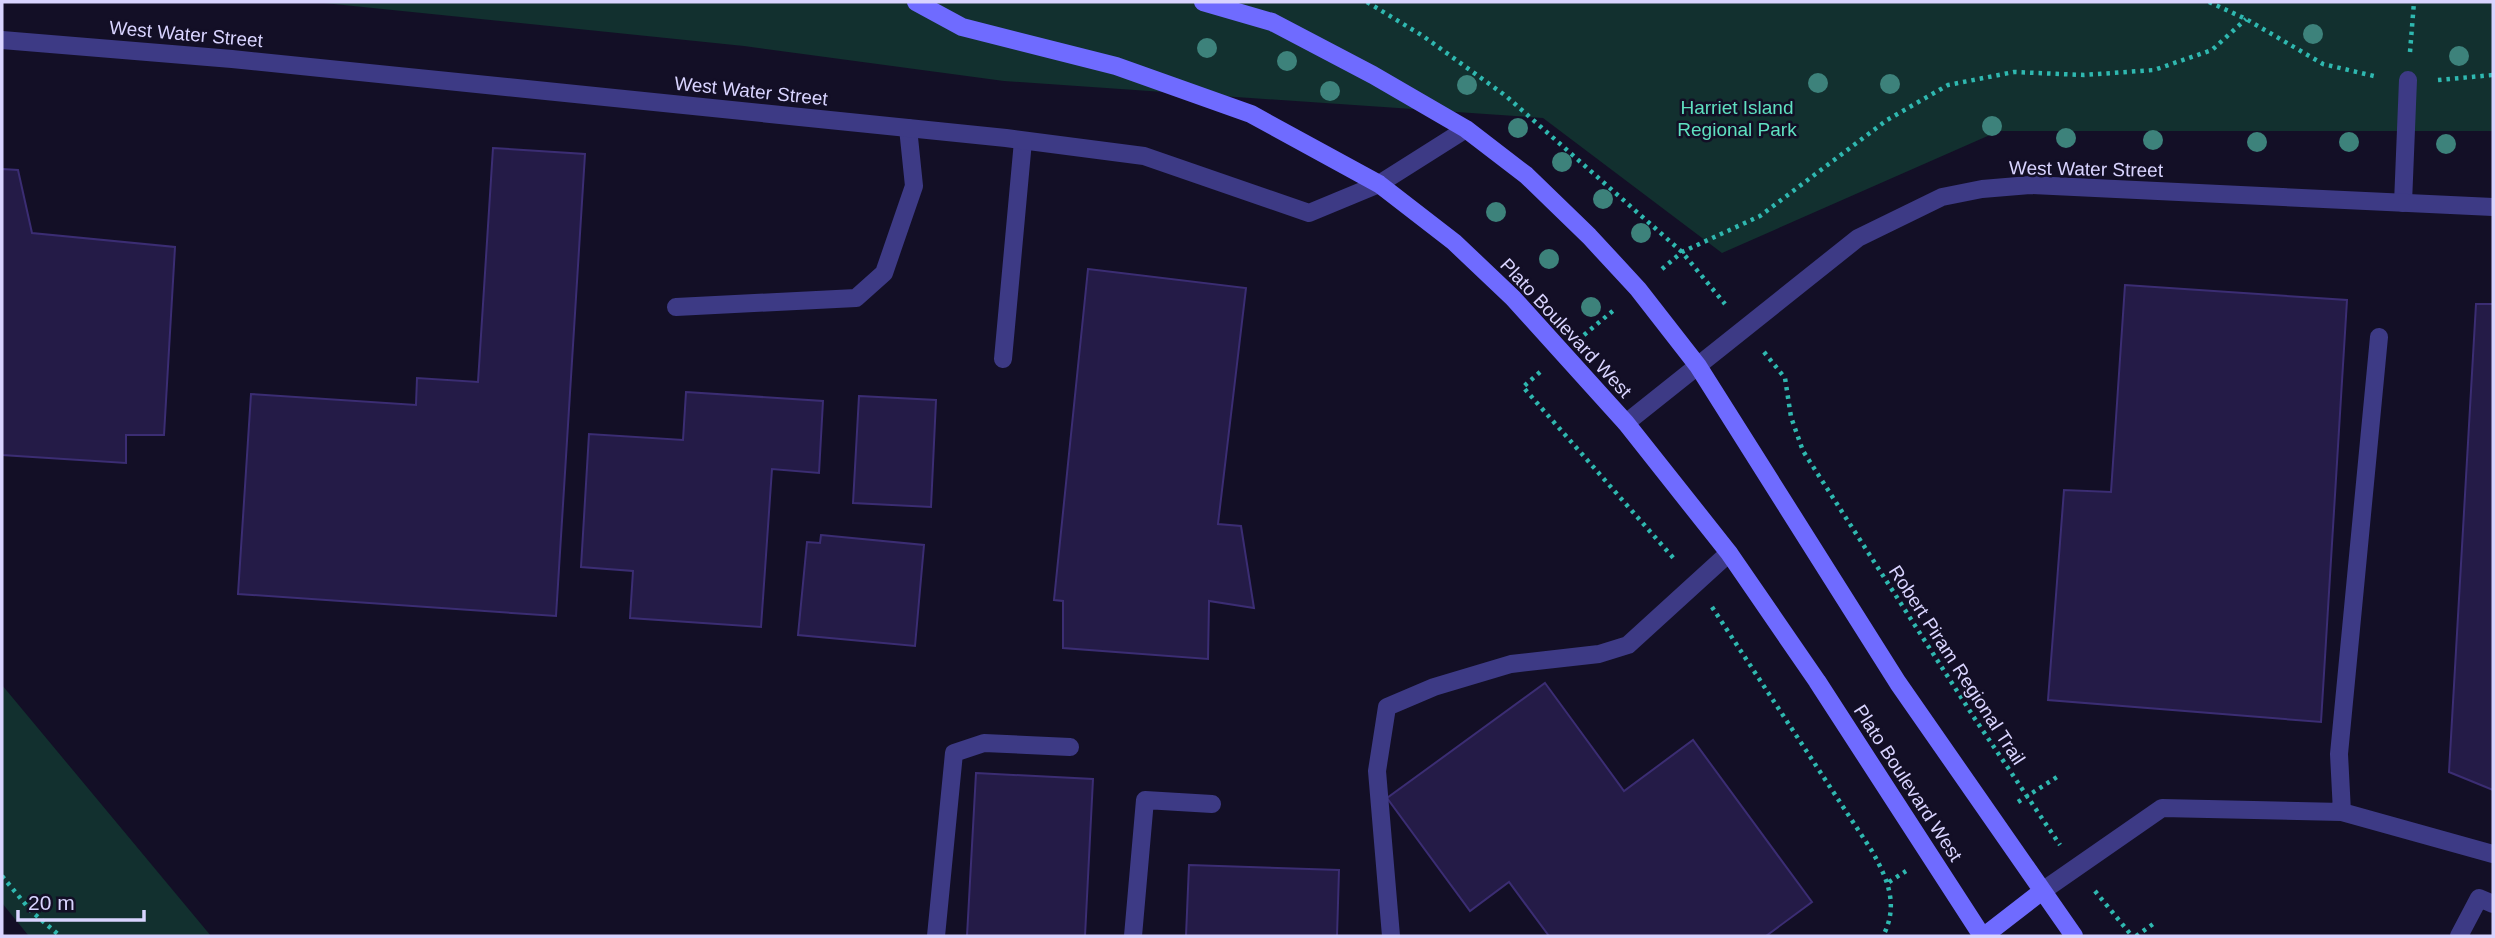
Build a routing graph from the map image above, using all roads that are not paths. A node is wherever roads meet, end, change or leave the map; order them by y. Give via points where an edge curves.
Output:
1 (916, 2) edge
2 (1203, 2) edge
3 (2, 40) edge
4 (2408, 80) road end
5 (908, 128) junction
6 (1466, 129) junction
7 (1023, 141) junction
8 (1379, 184) junction
9 (2403, 203) junction
10 (2493, 207) edge
11 (676, 307) dead end
12 (2379, 337) dead end
13 (1003, 359) dead end
14 (1698, 366) junction
15 (1626, 423) junction
16 (1729, 553) junction
17 (1070, 747) dead end
18 (1212, 804) dead end
19 (2342, 812) junction
20 (2493, 854) edge
21 (2041, 892) junction
22 (2493, 904) edge
23 (936, 936) edge
24 (1133, 936) edge
25 (1391, 936) edge
26 (1983, 936) edge
27 (2074, 936) edge
28 (2459, 936) edge

1 - 8 street, Plato Boulevard West via 962,27 1116,66 1251,114
2 - 6 street via 1272,22
3 - 5 street, West Water Street
4 - 9 street
5 - 7 street, West Water Street
5 - 11 street via 914,186 884,273 856,298
6 - 8 street, West Water Street
6 - 14 street via 1526,175 1589,236
7 - 8 street, West Water Street via 1144,156 1310,212
7 - 13 street
8 - 15 street, Plato Boulevard West via 1454,242 1513,298
9 - 10 street, West Water Street
9 - 14 street, West Water Street via 2030,185 1941,197 1858,238
12 - 19 street via 2339,754
14 - 15 street, West Water Street
14 - 21 street via 1898,683
15 - 16 street, Plato Boulevard West
16 - 25 street via 1628,645 1599,654 1511,664 1387,706 1377,771
16 - 26 street, Plato Boulevard West
17 - 23 street via 984,743 954,753
18 - 24 street via 1145,800
19 - 20 street
19 - 21 street via 2162,808
21 - 26 street
21 - 27 street
22 - 28 street via 2479,898

